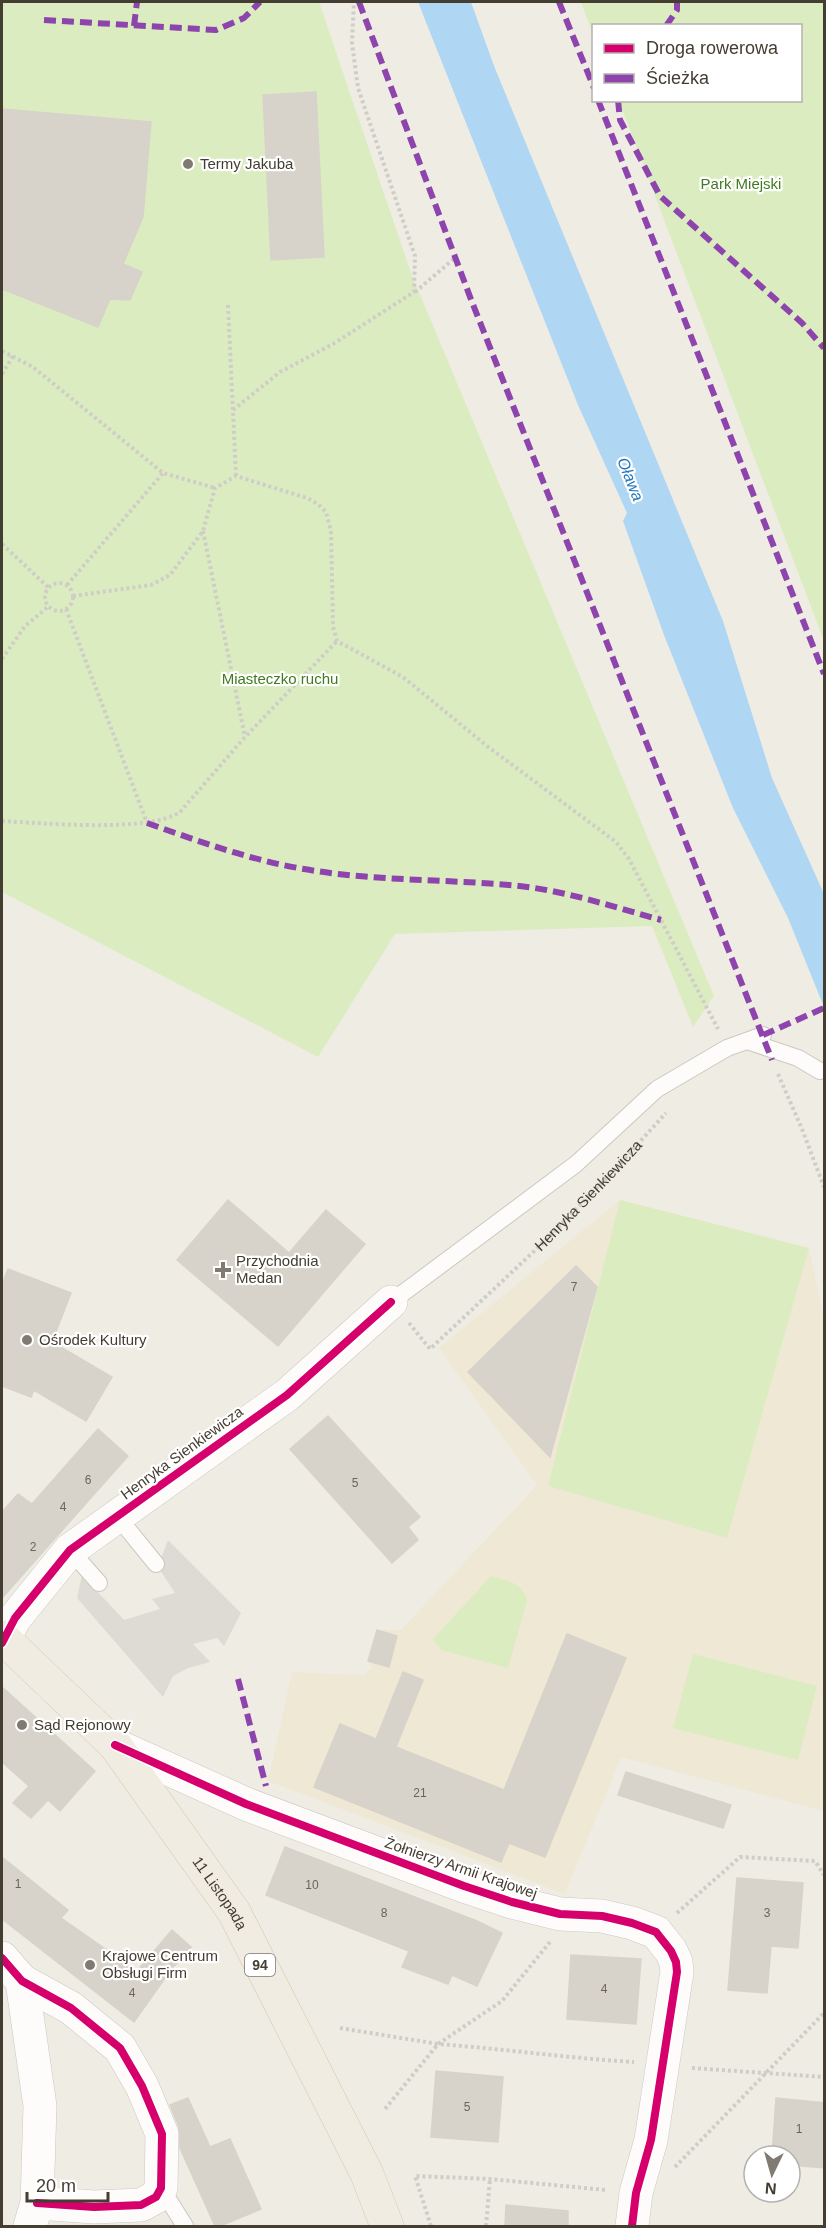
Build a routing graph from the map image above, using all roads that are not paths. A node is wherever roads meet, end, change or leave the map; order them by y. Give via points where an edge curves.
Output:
1 (763, 1035) dead end
2 (746, 1041) junction
3 (820, 1071) dead end
4 (391, 1302) joint
5 (117, 1516) junction
6 (70, 1550) junction
7 (156, 1564) dead end
8 (99, 1582) dead end
9 (2, 1640) edge
10 (115, 1745) junction
11 (12, 1970) edge
12 (161, 2188) junction
13 (34, 2215) edge
14 (185, 2226) edge
15 (387, 2226) edge
16 (632, 2226) edge

1 - 2 lane, Henryka Sienkiewicza
2 - 3 lane via 798,1058
2 - 4 lane, Henryka Sienkiewicza via 657,1089 576,1164
4 - 5 street, Henryka Sienkiewicza via 287,1395
5 - 6 street, Henryka Sienkiewicza
5 - 7 lane
6 - 8 lane
6 - 9 street, Henryka Sienkiewicza
9 - 10 main road, 11 Listopada / 94
10 - 15 main road, 11 Listopada / 94 via 234,1912 368,2174
10 - 16 street, Żołnierzy Armii Krajowej via 246,1804 464,1886 560,1914 602,1916 656,1932 671,1951 676,1972 651,2140 636,2193
11 - 12 street via 71,2008 120,2048 142,2086 162,2134
11 - 13 street via 40,2106
12 - 13 street via 156,2197 141,2205
12 - 14 lane

